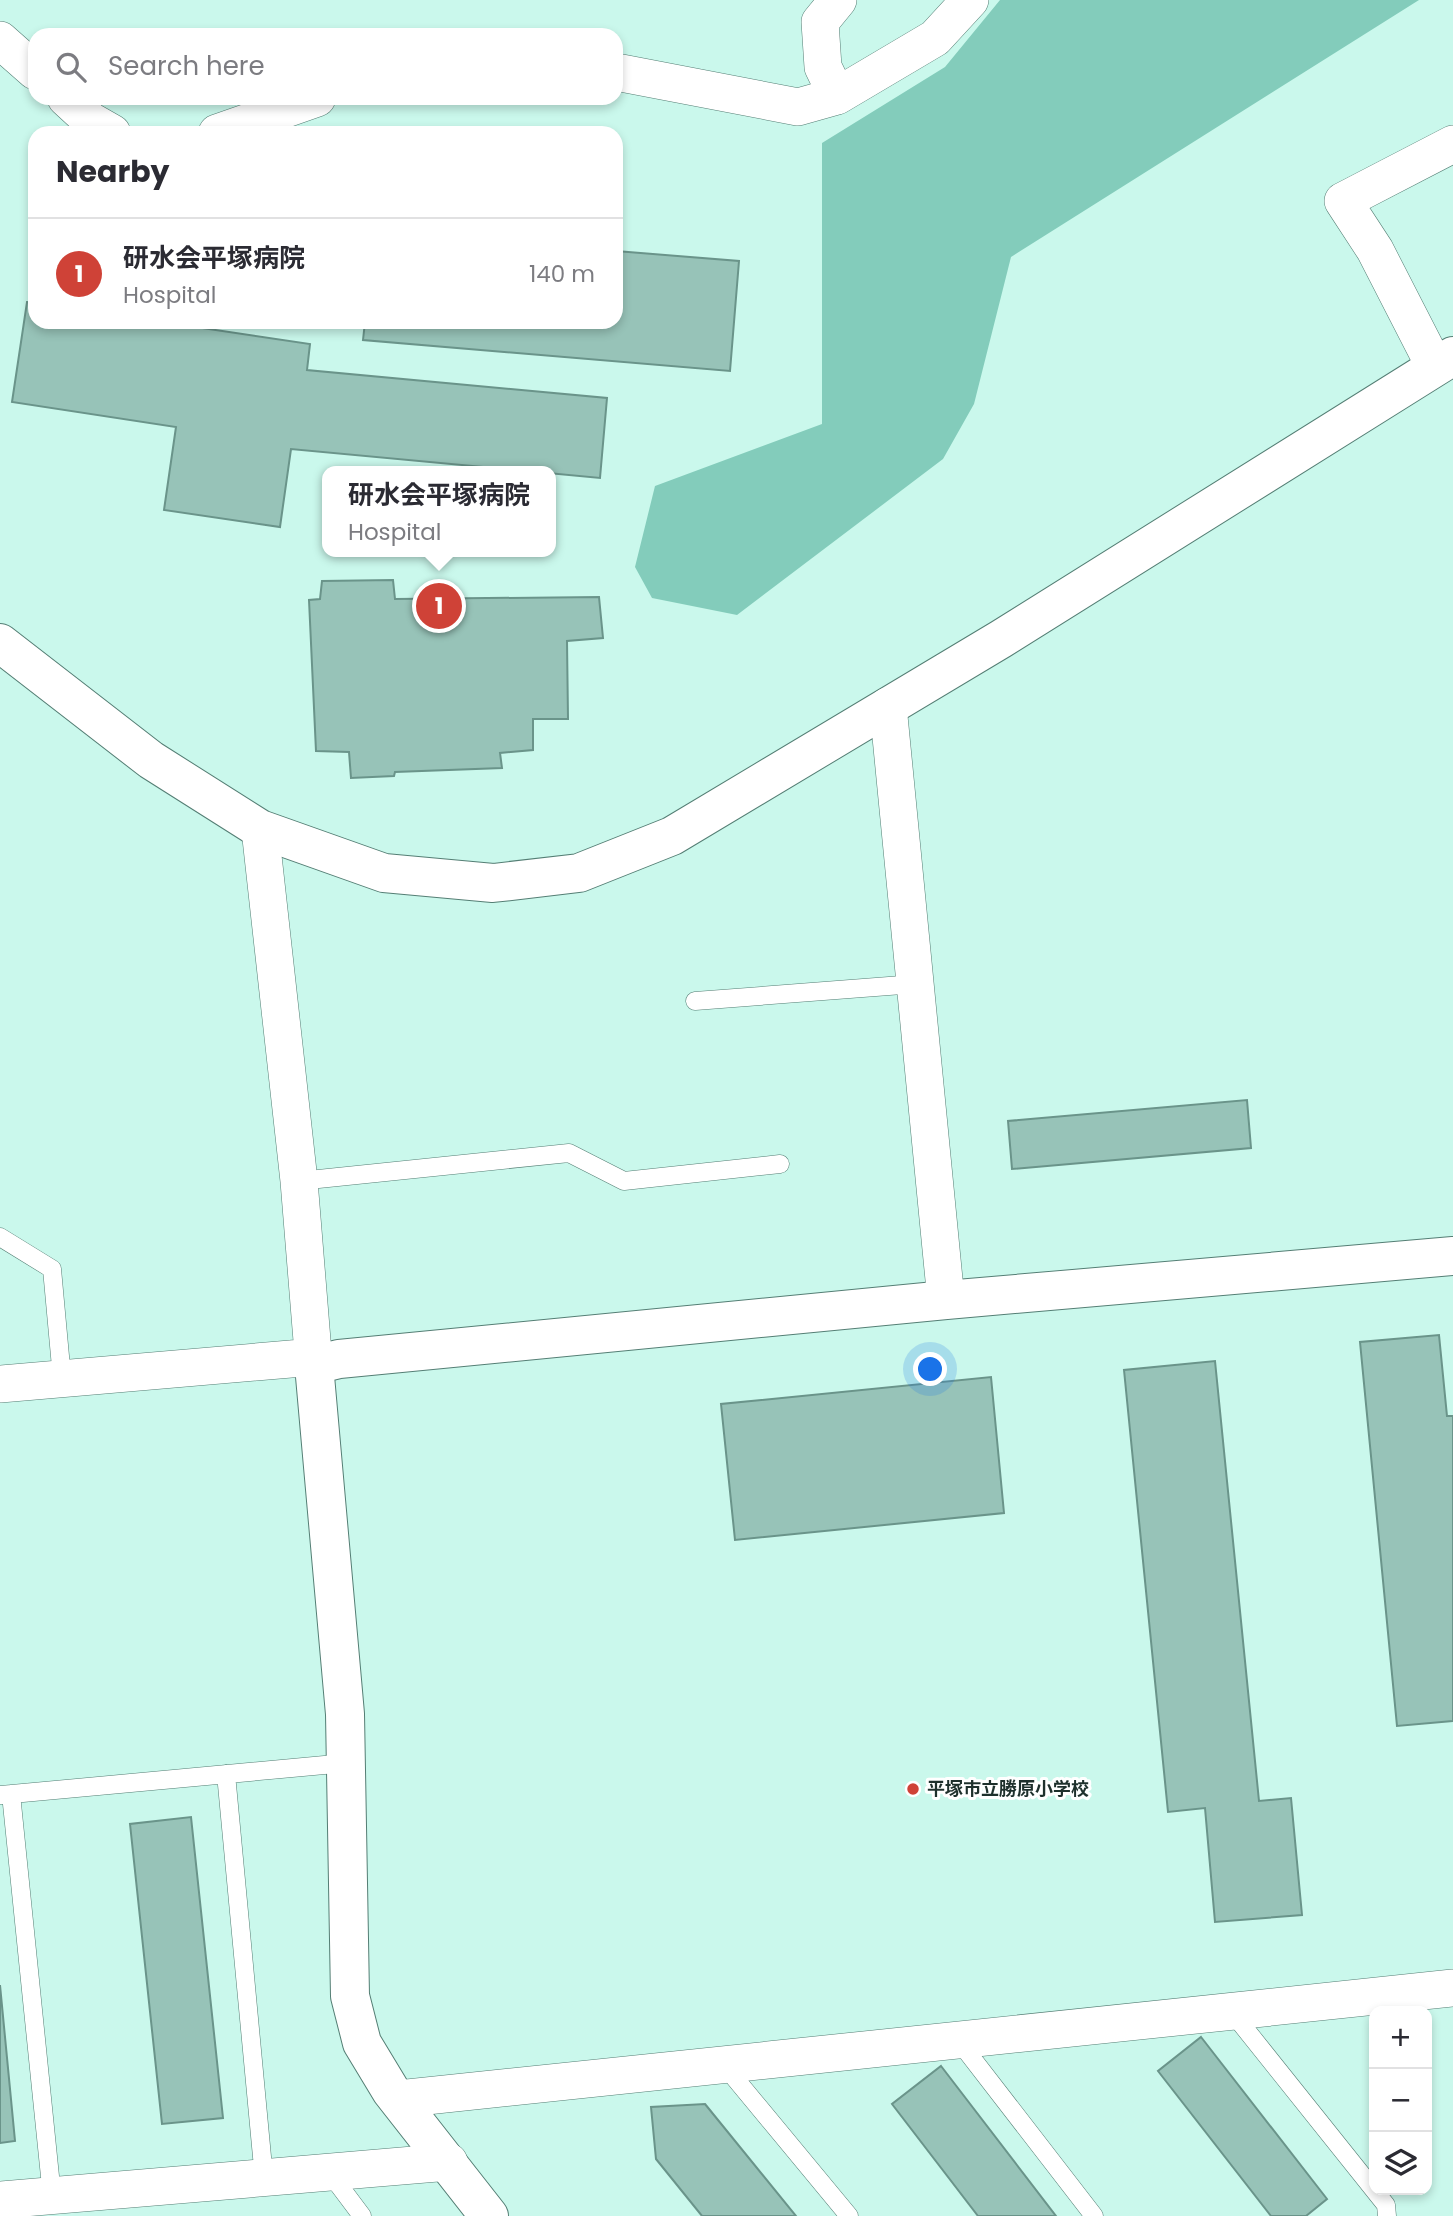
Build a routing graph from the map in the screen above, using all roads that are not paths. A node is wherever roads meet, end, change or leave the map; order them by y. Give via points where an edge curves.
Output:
1 (838, 0) edge
2 (970, 0) edge
3 (0, 40) edge
4 (28, 65) edge
5 (623, 73) edge
6 (837, 96) junction
7 (73, 105) edge
8 (297, 105) edge
9 (100, 126) edge
10 (237, 126) edge
11 (1453, 144) edge
12 (1444, 361) edge
13 (0, 643) edge
14 (888, 706) junction
15 (260, 829) junction
16 (915, 984) junction
17 (695, 1001) dead end
18 (780, 1164) dead end
19 (299, 1181) junction
20 (0, 1237) edge
21 (1453, 1256) edge
22 (946, 1300) junction
23 (314, 1361) junction
24 (62, 1378) junction
25 (0, 1384) edge
26 (346, 1763) junction
27 (226, 1774) junction
28 (5, 1794) edge
29 (1453, 1988) edge
30 (1231, 2011) junction
31 (957, 2040) junction
32 (724, 2065) junction
33 (398, 2099) junction
34 (449, 2162) junction
35 (329, 2172) junction
36 (264, 2178) junction
37 (0, 2200) edge
38 (63, 2202) edge
39 (362, 2216) edge
40 (489, 2216) edge
41 (849, 2216) edge
42 (1094, 2216) edge
43 (1387, 2216) edge

1 - 6 street via 820,22 823,67
2 - 6 street via 934,38
3 - 4 street
5 - 6 street via 797,107
7 - 9 street
8 - 10 street
11 - 12 street via 1343,201
12 - 14 street
13 - 15 street via 151,760
14 - 15 street via 673,836 579,873 494,883 384,873
14 - 16 street
15 - 19 street
16 - 17 lane
16 - 22 street
18 - 19 lane via 624,1181 569,1153
19 - 23 street
20 - 24 lane via 52,1269
21 - 22 street
22 - 23 street
23 - 24 street
23 - 26 street
24 - 25 street
26 - 27 lane
26 - 33 street via 350,1996 362,2043
27 - 28 lane
27 - 36 lane
28 - 38 lane
29 - 30 street
30 - 31 street
30 - 43 lane via 1385,2205
31 - 32 street
31 - 42 lane
32 - 33 street
32 - 41 lane
33 - 34 street
34 - 35 street
34 - 40 street
35 - 36 street
35 - 39 lane
36 - 38 street
37 - 38 street

